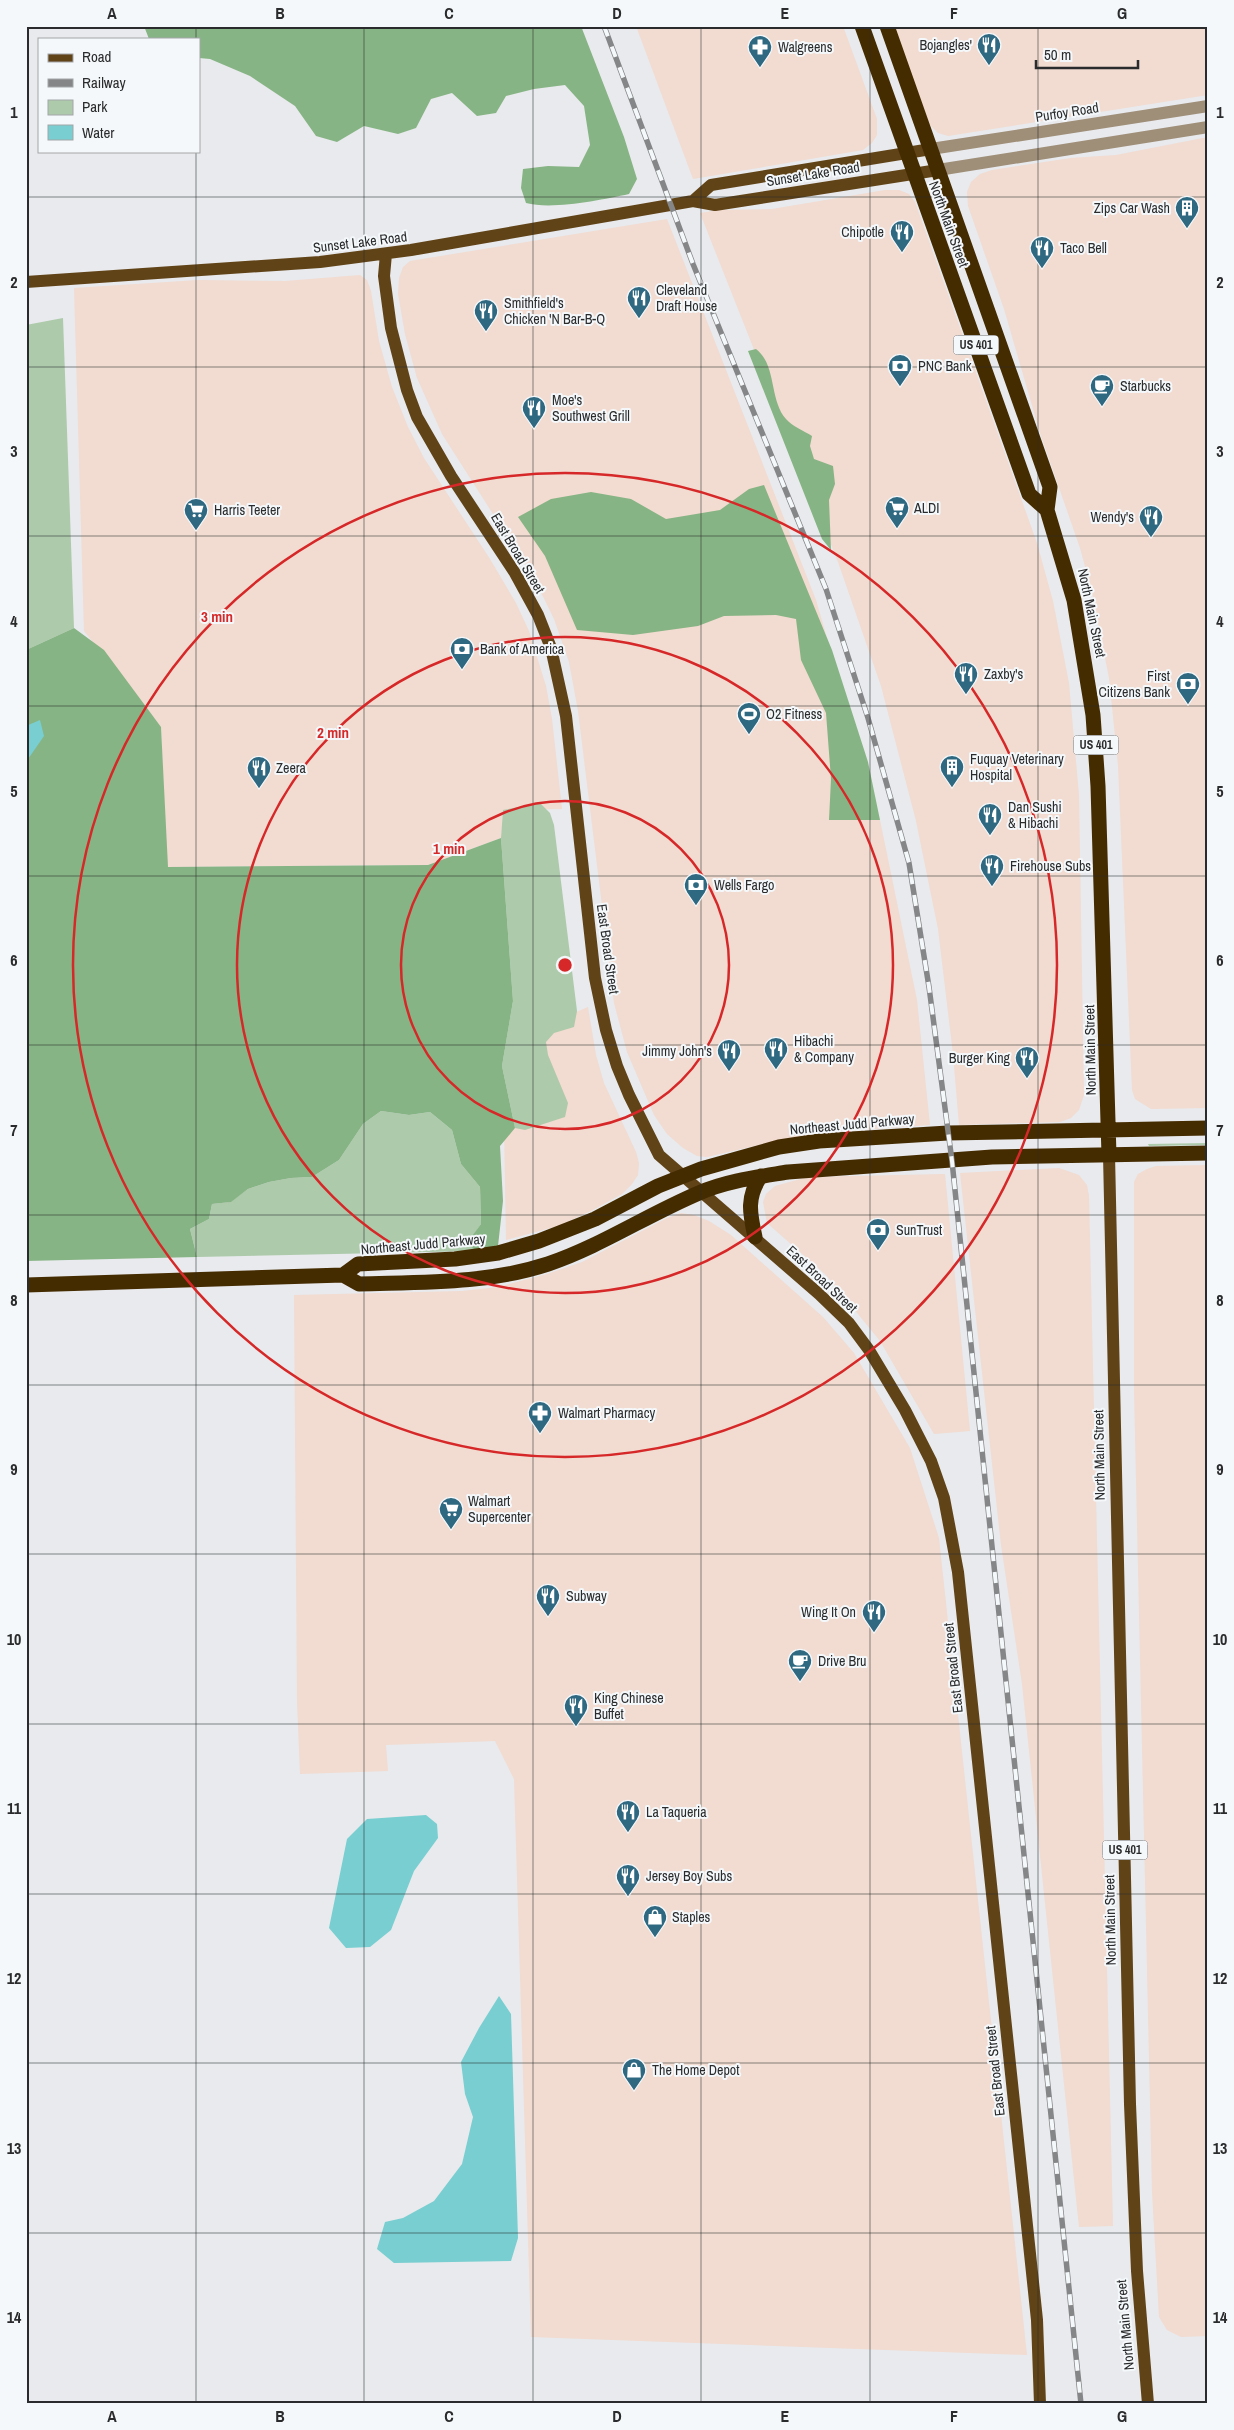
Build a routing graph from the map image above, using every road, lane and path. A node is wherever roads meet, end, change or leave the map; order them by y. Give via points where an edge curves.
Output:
1 (862, 26) edge
2 (887, 26) edge
3 (1208, 106) edge
4 (1208, 127) edge
5 (931, 149) junction
6 (906, 153) junction
7 (938, 170) junction
8 (913, 173) junction
9 (693, 201) junction
10 (386, 254) junction
11 (26, 282) edge
12 (1047, 510) junction
13 (1208, 1128) edge
14 (1108, 1129) junction
15 (1208, 1153) edge
16 (1109, 1155) junction
17 (681, 1176) junction
18 (761, 1176) junction
19 (701, 1192) junction
20 (755, 1237) junction
21 (343, 1275) junction
22 (26, 1285) edge
23 (1040, 2404) edge
24 (1148, 2404) edge

1 - 6 highway, North Main Street / US 401
2 - 5 highway, North Main Street / US 401
3 - 5 street, Purfoy Road
4 - 7 street
5 - 6 main road, Sunset Lake Road
5 - 7 highway, North Main Street / US 401
6 - 8 highway, North Main Street / US 401
6 - 9 main road, Sunset Lake Road via 711,186
7 - 8 main road, Sunset Lake Road
7 - 12 highway, North Main Street / US 401 via 1050,487
8 - 9 main road, Sunset Lake Road via 715,205
8 - 12 highway, North Main Street / US 401 via 1029,494
9 - 10 main road, Sunset Lake Road
10 - 11 main road, Sunset Lake Road via 226,270
10 - 17 main road, East Broad Street via 384,276 391,328 415,412 446,468 515,573 538,615 551,648 566,716 595,978 606,1030 617,1066 645,1129 659,1155
12 - 14 highway, North Main Street / US 401 via 1074,600 1093,715 1101,866
13 - 14 highway, Northeast Judd Parkway
14 - 16 highway, North Main Street / US 401
14 - 17 highway, Northeast Judd Parkway via 948,1133 819,1141 750,1155
15 - 16 highway, Northeast Judd Parkway
16 - 18 highway, Northeast Judd Parkway via 919,1162
16 - 24 main road, North Main Street / US 401 via 1130,2104 1137,2271
17 - 19 main road, East Broad Street
17 - 21 highway, Northeast Judd Parkway via 588,1222 531,1244 455,1259 358,1264
18 - 19 highway, Northeast Judd Parkway
18 - 20 highway via 749,1203
19 - 20 main road, East Broad Street
19 - 21 highway, Northeast Judd Parkway via 577,1253 507,1275 444,1282 359,1284
20 - 23 main road, East Broad Street via 837,1312 869,1350 920,1437 944,1498 958,1572 1024,2191
21 - 22 highway, Northeast Judd Parkway

